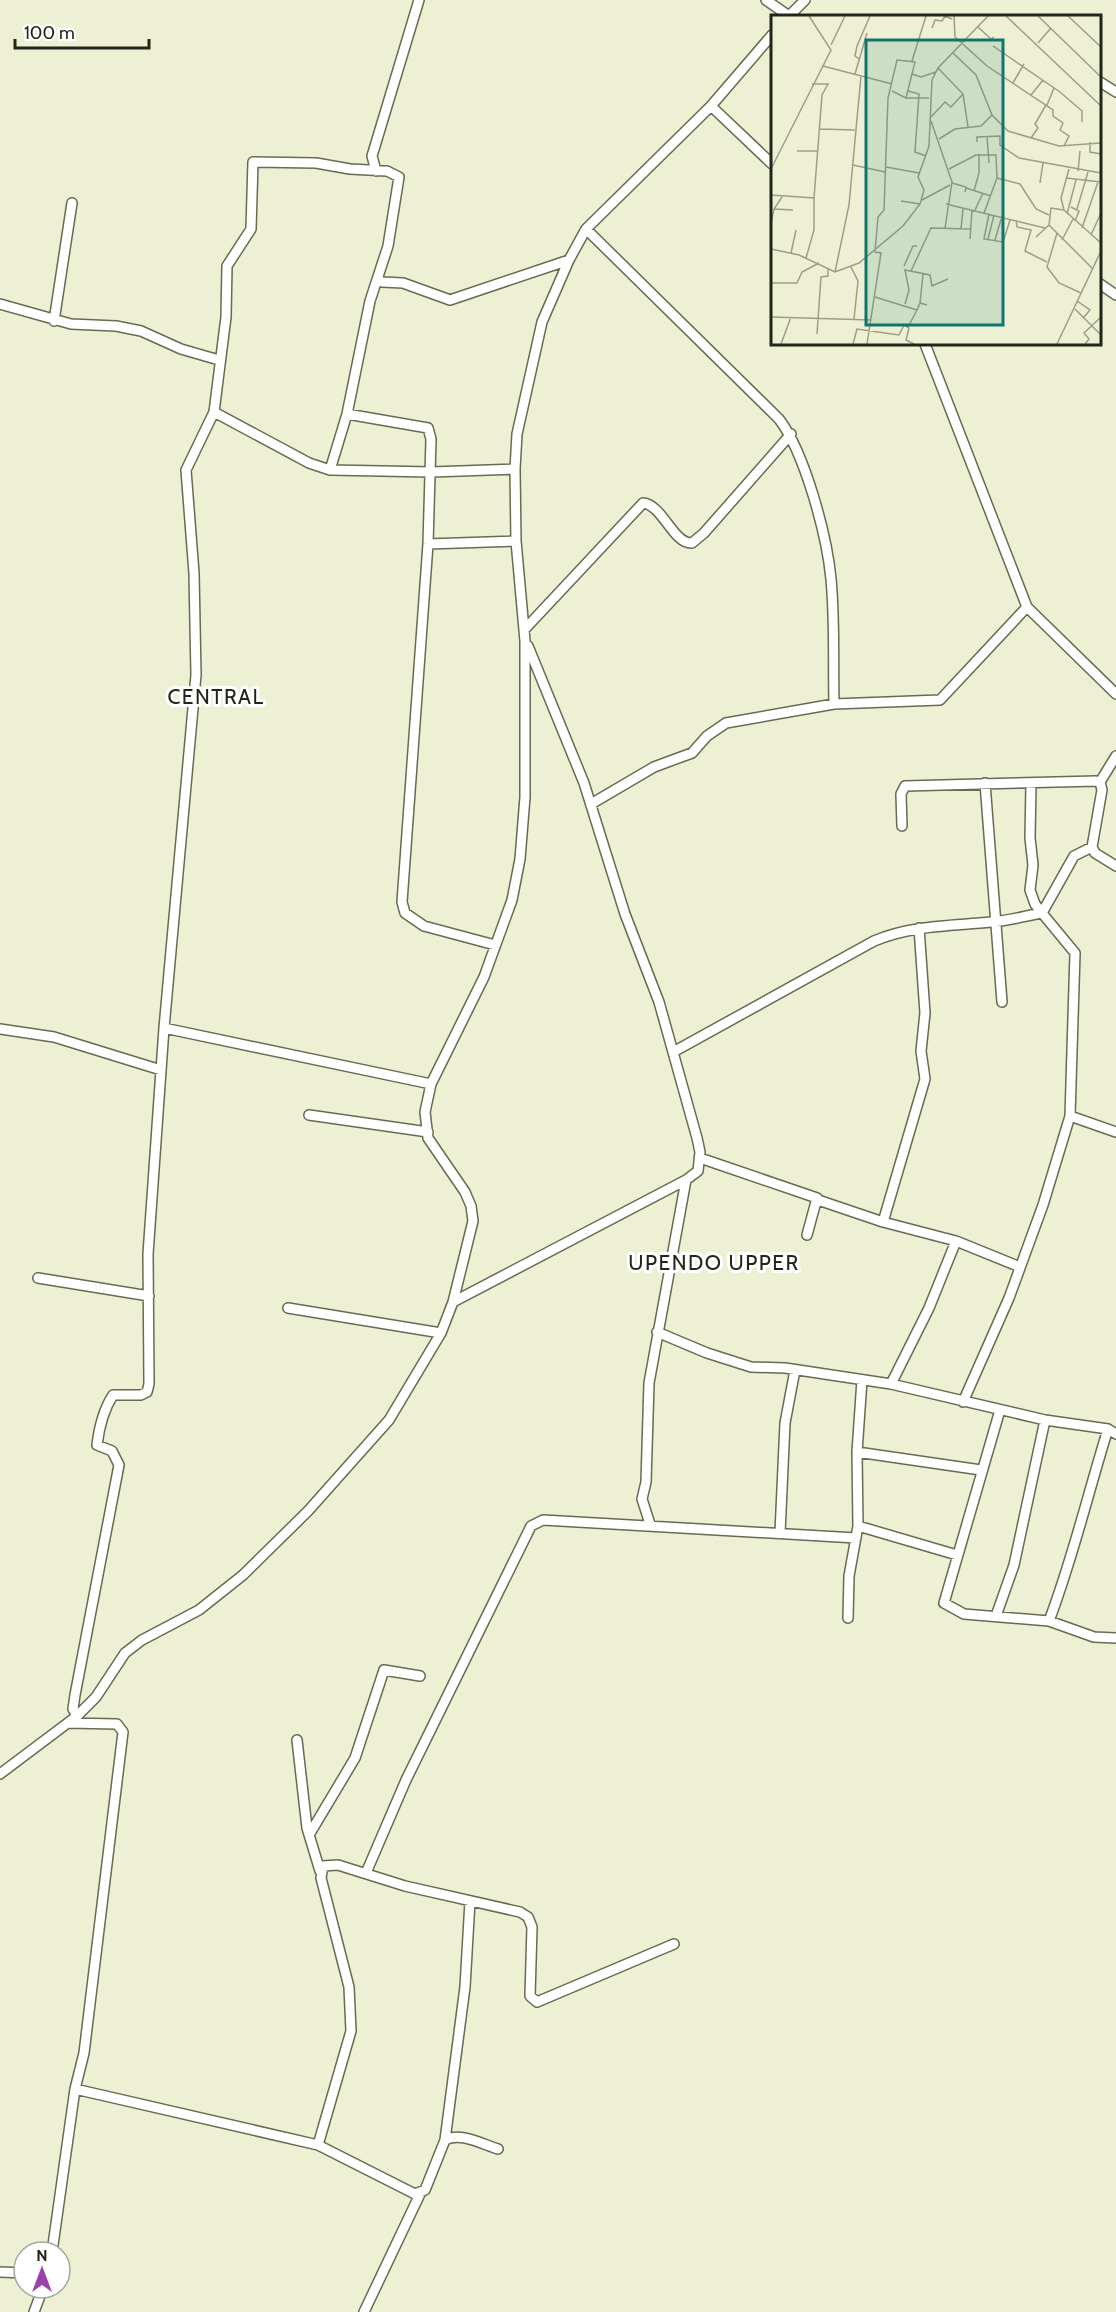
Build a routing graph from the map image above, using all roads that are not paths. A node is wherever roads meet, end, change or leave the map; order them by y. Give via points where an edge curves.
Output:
1 (419, 0) edge
2 (766, 0) edge
3 (805, 0) edge
4 (788, 15) edge
5 (790, 15) edge
6 (771, 36) edge
7 (1101, 83) edge
8 (1116, 92) edge
9 (711, 106) junction
10 (771, 163) edge
11 (376, 171) junction
12 (72, 202) dead end
13 (586, 229) junction
14 (569, 260) junction
15 (378, 279) junction
16 (1101, 285) edge
17 (1116, 295) edge
18 (0, 304) edge
19 (54, 321) junction
20 (925, 345) edge
21 (219, 360) junction
22 (214, 412) junction
23 (347, 414) junction
24 (791, 434) junction
25 (515, 469) junction
26 (330, 470) junction
27 (432, 472) junction
28 (516, 541) junction
29 (428, 544) junction
30 (1027, 607) junction
31 (524, 630) junction
32 (525, 641) junction
33 (1116, 694) edge
34 (834, 704) junction
35 (1116, 756) edge
36 (1100, 782) junction
37 (985, 783) junction
38 (1031, 784) junction
39 (591, 804) junction
40 (902, 826) dead end
41 (1092, 847) junction
42 (1116, 866) edge
43 (1042, 913) junction
44 (994, 922) junction
45 (919, 928) junction
46 (495, 945) junction
47 (1002, 1002) dead end
48 (164, 1028) junction
49 (0, 1029) edge
50 (675, 1051) junction
51 (161, 1070) junction
52 (431, 1084) junction
53 (309, 1115) dead end
54 (1070, 1116) junction
55 (428, 1132) junction
56 (1116, 1132) edge
57 (700, 1158) junction
58 (686, 1180) junction
59 (818, 1200) junction
60 (883, 1222) junction
61 (807, 1235) dead end
62 (956, 1241) junction
63 (1020, 1267) junction
64 (39, 1278) dead end
65 (149, 1296) junction
66 (453, 1302) junction
67 (288, 1308) dead end
68 (657, 1332) junction
69 (441, 1333) junction
70 (795, 1370) junction
71 (862, 1380) junction
72 (891, 1384) junction
73 (963, 1402) junction
74 (1000, 1410) junction
75 (1045, 1420) junction
76 (1112, 1432) edge
77 (857, 1452) junction
78 (981, 1470) junction
79 (650, 1524) junction
80 (858, 1526) junction
81 (780, 1533) junction
82 (856, 1538) junction
83 (957, 1555) junction
84 (996, 1616) junction
85 (848, 1618) dead end
86 (1049, 1621) junction
87 (1116, 1638) edge
88 (420, 1676) dead end
89 (77, 1716) junction
90 (68, 1723) junction
91 (297, 1740) dead end
92 (0, 1774) edge
93 (309, 1835) junction
94 (320, 1871) junction
95 (366, 1873) junction
96 (470, 1900) junction
97 (674, 1944) dead end
98 (75, 2089) junction
99 (445, 2140) junction
100 (318, 2145) junction
101 (498, 2149) dead end
102 (420, 2194) junction
103 (54, 2240) edge
104 (364, 2312) edge

1 - 11 street via 372,156
2 - 4 street
3 - 5 street
6 - 9 street
7 - 8 street
9 - 10 street
9 - 13 street
11 - 15 street via 393,172 400,182
11 - 21 street via 316,163 253,162 251,229 227,266
12 - 19 street
13 - 14 street
13 - 24 street
14 - 15 street via 450,300 403,283
14 - 25 street via 542,322 518,434
15 - 23 street via 367,313
16 - 17 street
18 - 19 street
19 - 21 street via 141,331
20 - 30 street
21 - 22 street
22 - 26 street via 309,463
22 - 48 street via 186,470 194,573 195,675
23 - 26 street
23 - 27 street via 428,428
24 - 31 street via 692,543 681,539 653,506 643,503
24 - 34 street via 812,491 831,578
25 - 27 street
25 - 28 street
26 - 27 street
27 - 29 street
28 - 29 street
28 - 31 street
29 - 46 street via 402,902 405,913 415,922
30 - 33 street
30 - 34 street via 942,699
31 - 32 street
32 - 39 street
32 - 46 street via 525,797 520,859 512,900
34 - 39 street via 726,723 692,753 654,767
35 - 36 street
36 - 38 street
36 - 41 street
37 - 38 street
37 - 40 street via 905,786 901,794
37 - 44 street
38 - 43 street via 1030,890
39 - 50 street via 625,914
41 - 42 street
41 - 43 street via 1074,855
43 - 44 street
43 - 54 street via 1075,953
44 - 45 street
44 - 47 street
45 - 50 street via 897,931 874,941
45 - 60 street via 926,1013 921,1051 925,1079
46 - 52 street
48 - 51 street
48 - 52 street
49 - 51 street via 54,1037
50 - 57 street
51 - 65 street via 148,1254
52 - 55 street via 425,1112
53 - 55 street
54 - 56 street
54 - 63 street
55 - 66 street via 428,1138 471,1206 472,1221
57 - 58 street via 698,1172
57 - 59 street
58 - 66 street
58 - 68 street
59 - 60 street
59 - 61 street
60 - 62 street
62 - 63 street
62 - 72 street via 929,1308
63 - 73 street
64 - 65 street
65 - 89 street via 147,1392 113,1395 98,1435 97,1445 112,1451 119,1465 75,1695 73,1709
66 - 69 street
67 - 69 street
68 - 70 street via 751,1367
68 - 79 street via 649,1383 642,1499
69 - 89 street via 389,1420 308,1511 243,1575 199,1610 125,1653
70 - 71 street
70 - 81 street via 784,1423
71 - 72 street
71 - 77 street
72 - 73 street
73 - 74 street
74 - 75 street
74 - 78 street
75 - 76 street
75 - 84 street via 1014,1565
76 - 86 street via 1087,1495 1068,1572
77 - 78 street
77 - 80 street
78 - 83 street
79 - 81 street
79 - 95 street via 543,1520 531,1526 406,1780
80 - 82 street
80 - 83 street
81 - 82 street
82 - 85 street via 849,1576
83 - 84 street via 944,1602 964,1614
84 - 86 street
86 - 87 street via 1094,1637
88 - 93 street via 384,1670 355,1758
89 - 90 street
90 - 92 street
90 - 98 street via 117,1724 123,1732 84,2053
91 - 93 street
93 - 94 street
94 - 95 street via 330,1864
94 - 100 street via 349,1987 351,2031
95 - 96 street
96 - 97 street via 528,1917 532,1927 530,1996 537,2002
96 - 99 street via 465,1987
98 - 100 street
98 - 103 street
99 - 101 street via 462,2137
99 - 102 street
100 - 102 street
102 - 104 street

